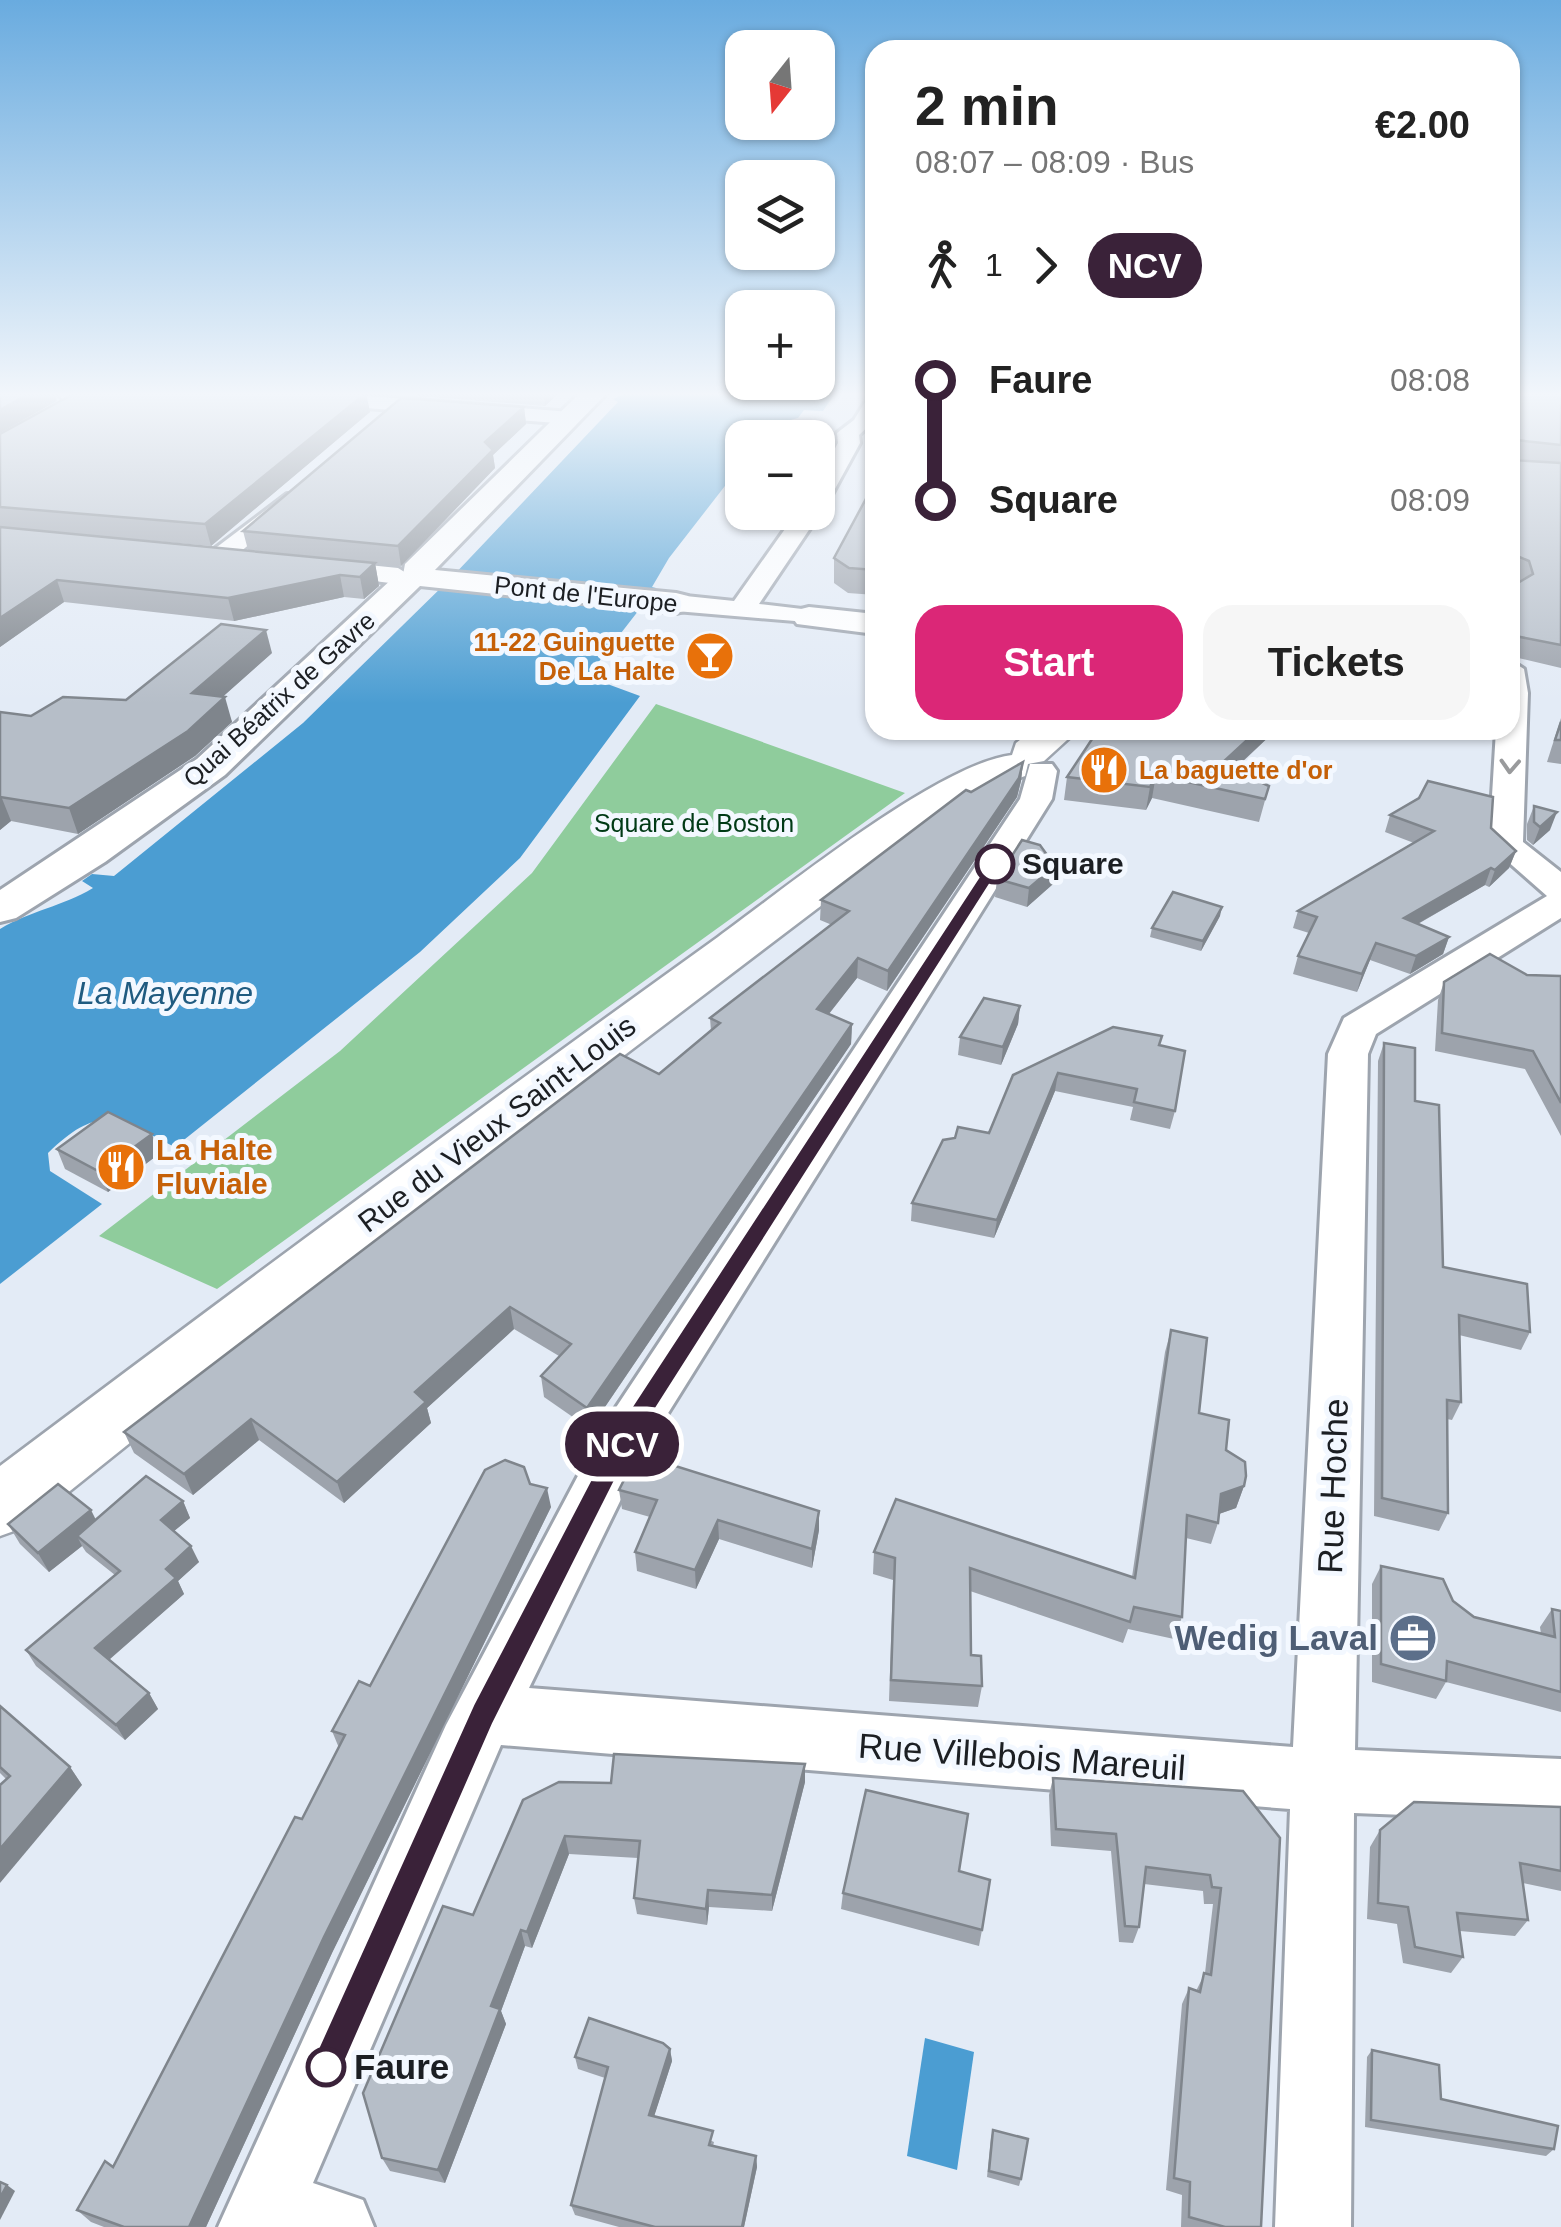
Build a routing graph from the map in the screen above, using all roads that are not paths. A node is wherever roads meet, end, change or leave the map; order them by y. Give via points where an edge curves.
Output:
1 (292, 496) edge
2 (493, 496) edge
3 (797, 530) edge
4 (255, 562) edge
5 (291, 565) edge
6 (412, 578) junction
7 (676, 603) joint
8 (741, 610) junction
9 (809, 617) joint
10 (865, 623) edge
11 (1511, 740) edge
12 (1035, 755) edge
13 (0, 908) edge
14 (1557, 911) edge
15 (0, 1506) edge
16 (483, 1714) junction
17 (1323, 1780) junction
18 (1561, 1790) edge
19 (260, 2218) edge
20 (336, 2227) edge
21 (1314, 2227) edge

1 - 4 street via 209,557
2 - 6 street, Quai Béatrix de Gavre
3 - 8 street
5 - 6 street
6 - 7 street, Pont de l'Europe
6 - 13 street, Quai Béatrix de Gavre via 211,767
7 - 8 street, Pont de l'Europe
8 - 9 street, Pont de l'Europe
9 - 10 street
11 -> 14 street via 1506,845
12 - 15 main road, Rue du Vieux Saint-Louis via 968,784 802,898 388,1204
12 - 16 street via 1036,799 626,1436
14 - 17 street, Rue Hoche via 1358,1027 1348,1054
16 - 17 street, Rue Villebois Mareuil
16 - 19 street
17 - 18 street, Rue Villebois Mareuil
17 - 21 street, Rue Hoche
19 - 20 street

